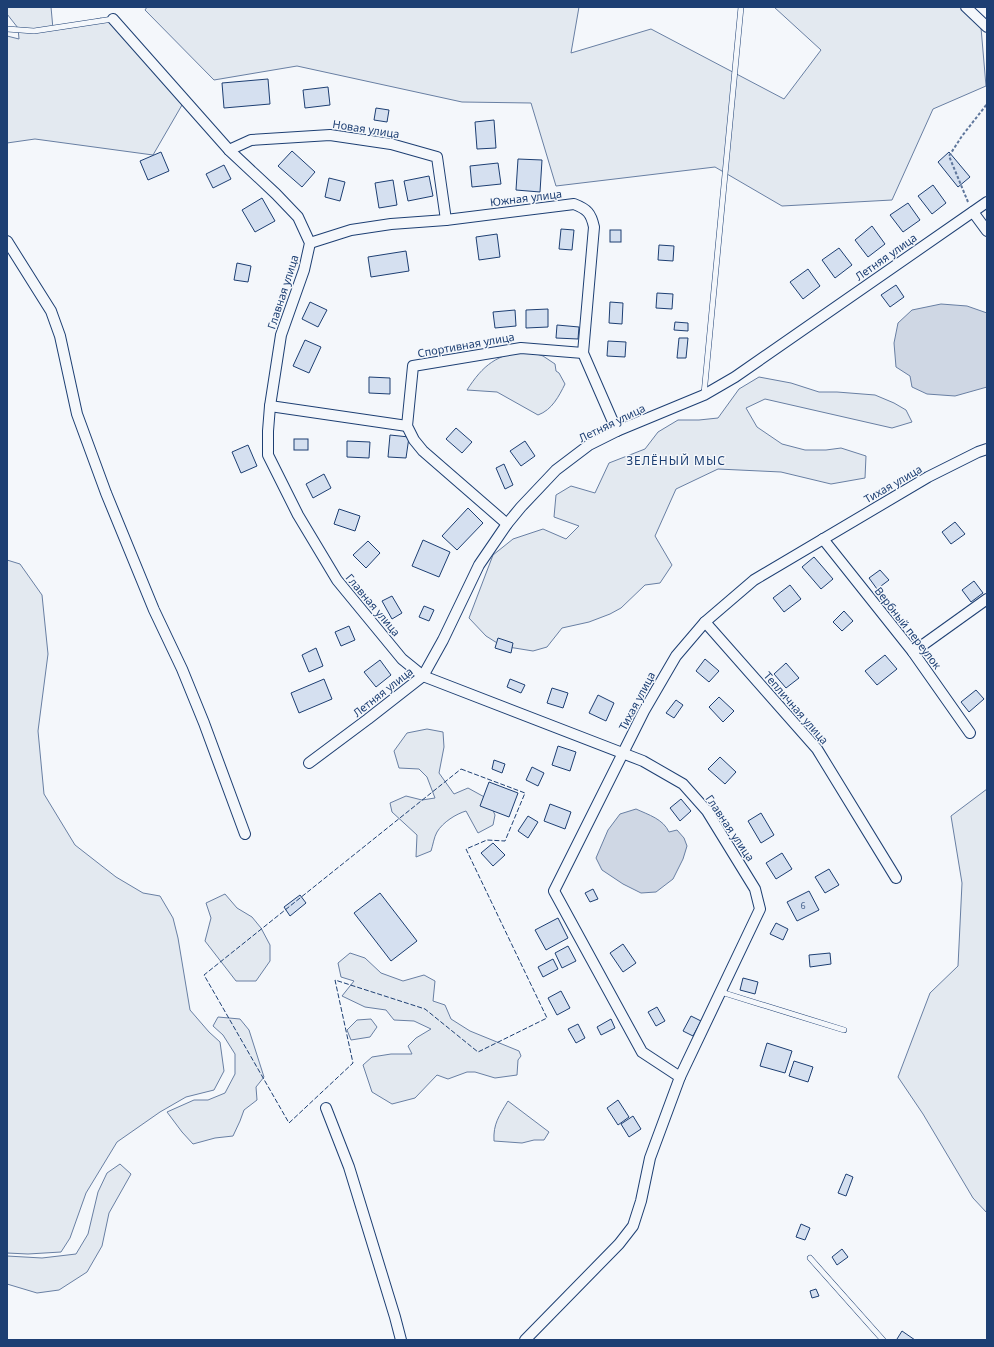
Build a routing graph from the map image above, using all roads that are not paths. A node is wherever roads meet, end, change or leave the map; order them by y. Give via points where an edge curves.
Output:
1 (741, 7) edge
2 (966, 7) edge
3 (113, 19) joint
4 (987, 27) edge
5 (7, 30) edge
6 (229, 150) junction
7 (987, 202) edge
8 (973, 212) junction
9 (446, 220) junction
10 (987, 231) edge
11 (7, 241) edge
12 (310, 243) junction
13 (583, 353) junction
14 (704, 395) junction
15 (270, 406) junction
16 (407, 426) junction
17 (617, 431) junction
18 (987, 449) edge
19 (507, 524) junction
20 (823, 539) junction
21 (987, 599) edge
22 (705, 622) junction
23 (913, 652) junction
24 (423, 676) junction
25 (970, 733) dead end
26 (623, 753) junction
27 (309, 763) dead end
28 (245, 834) dead end
29 (896, 878) dead end
30 (721, 992) junction
31 (844, 1030) dead end
32 (680, 1076) junction
33 (326, 1108) dead end
34 (810, 1258) dead end
35 (401, 1340) edge
36 (525, 1340) edge
37 (883, 1340) edge

1 - 14 lane
2 - 4 street
3 - 5 lane via 34,31
3 - 6 street
6 - 9 street, Новая улица via 252,140 330,135 391,144 437,157
6 - 12 street via 298,217
7 - 8 street, Летняя улица
8 - 10 street
8 - 14 street, Летняя улица
9 - 12 street, Южная улица via 351,230
9 - 13 street, Южная улица via 574,204 585,208 592,217 594,227
11 - 28 street via 51,311 60,336 77,414 106,493 154,610 182,669
12 - 15 street, Главная улица via 304,270 281,335
13 - 16 street, Спортивная улица via 521,348 413,366
13 - 17 street, Южная улица
14 - 17 street, Летняя улица
15 - 16 street
15 - 24 street, Главная улица via 268,455 298,515 337,580 402,659
16 - 19 street via 423,451
17 - 19 street, Летняя улица via 589,445 556,470
18 - 20 street, Тихая улица via 928,477
19 - 24 street, Летняя улица via 479,565
20 - 22 street, Тихая улица via 754,580
20 - 23 street, Вербный переулок
21 - 23 street
22 - 26 street, Тихая улица via 676,656
22 - 29 street, Тепличная улица via 817,749
23 - 25 street, Вербный переулок
24 - 26 street, Главная улица
24 - 27 street, Летняя улица
26 - 30 street, Главная улица via 643,761 683,784 707,812 755,889 760,908
26 - 32 street, Тихая улица via 554,891 642,1052
30 - 31 lane
30 - 32 street, Главная улица
32 - 36 street, Главная улица via 650,1158 633,1226 619,1244
33 - 35 street via 349,1167
34 - 37 lane

